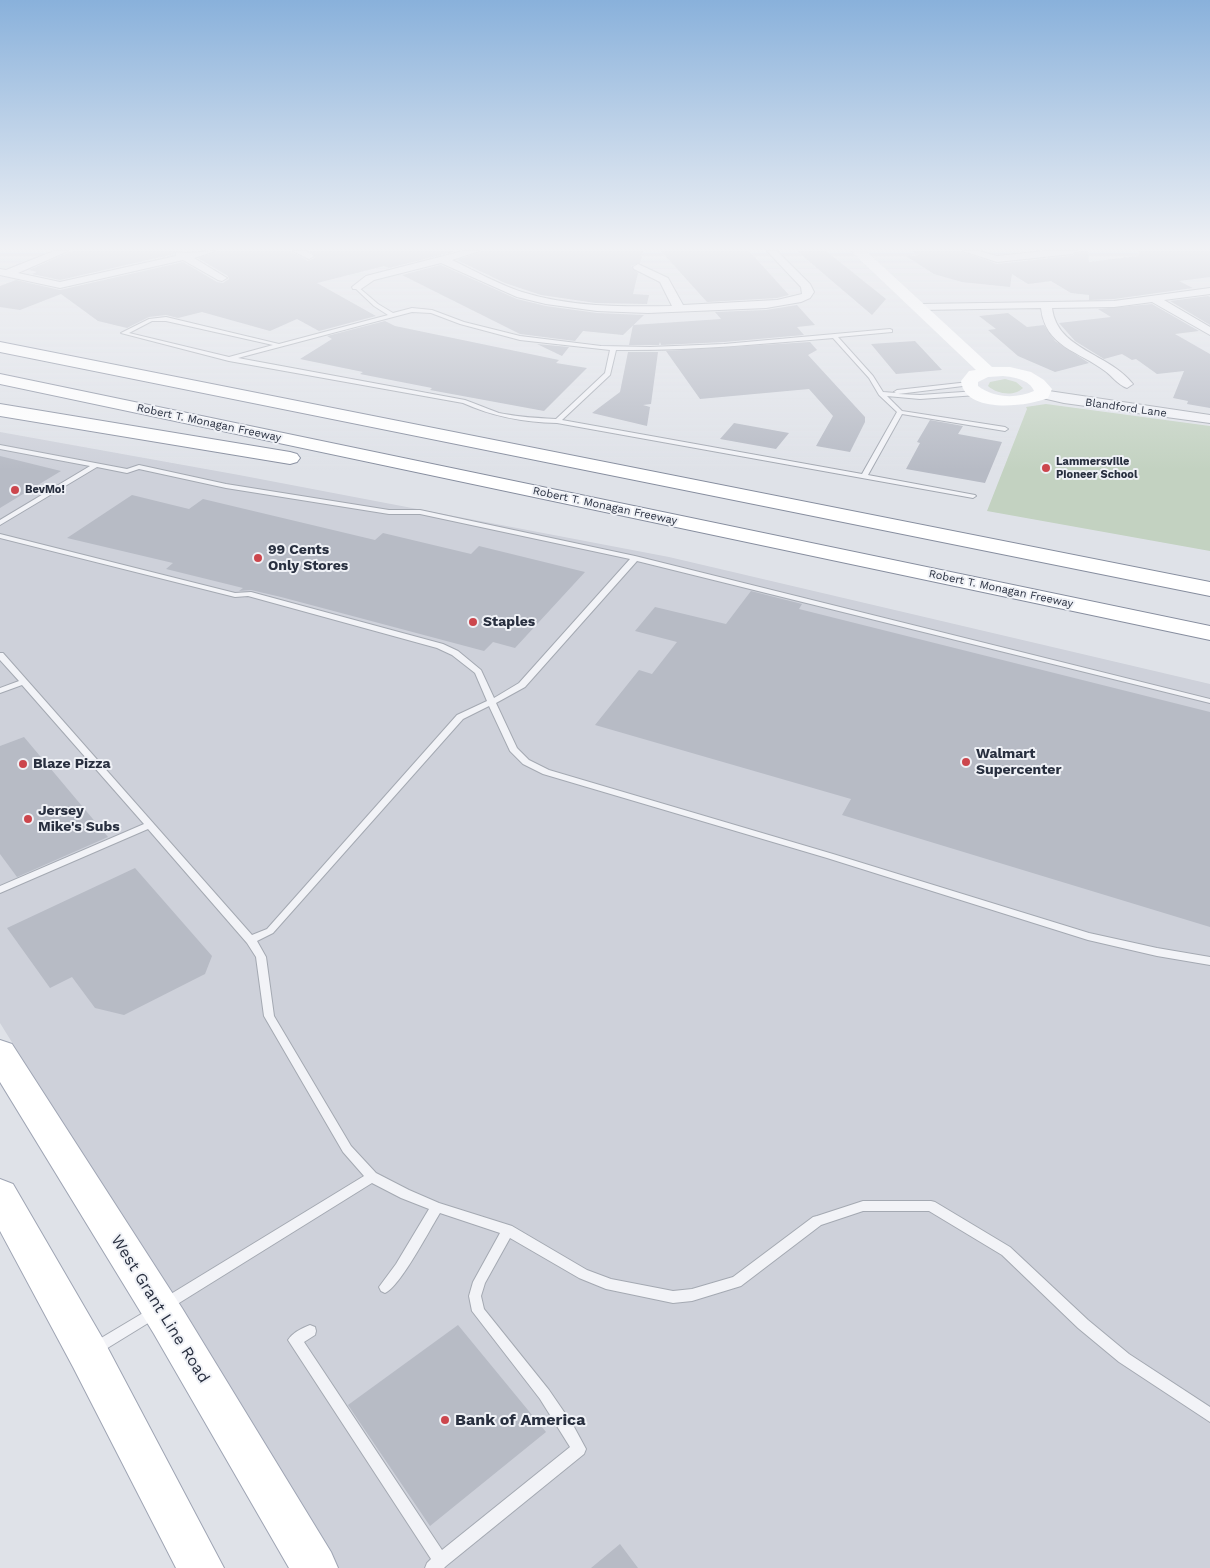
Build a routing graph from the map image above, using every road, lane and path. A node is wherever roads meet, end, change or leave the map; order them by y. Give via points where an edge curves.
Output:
1 (142, 324) edge
2 (188, 324) edge
3 (357, 324) edge
4 (467, 324) edge
5 (938, 324) edge
6 (1049, 324) edge
7 (1197, 324) edge
8 (0, 330) edge
9 (890, 331) dead end
10 (1210, 332) edge
11 (834, 336) junction
12 (278, 345) junction
13 (0, 347) edge
14 (613, 349) junction
15 (230, 359) junction
16 (988, 372) junction
17 (0, 380) edge
18 (1127, 384) dead end
19 (973, 388) junction
20 (219, 391) junction
21 (881, 394) junction
22 (1042, 394) junction
23 (0, 410) edge
24 (900, 412) junction
25 (1210, 419) edge
26 (557, 421) junction
27 (1006, 428) dead end
28 (0, 447) edge
29 (96, 465) junction
30 (864, 476) junction
31 (973, 496) dead end
32 (596, 504) junction
33 (0, 523) edge
34 (0, 536) edge
35 (635, 558) junction
36 (1210, 589) edge
37 (1210, 633) edge
38 (0, 655) edge
39 (24, 682) junction
40 (0, 691) edge
41 (1210, 701) edge
42 (492, 702) junction
43 (150, 825) junction
44 (0, 890) edge
45 (251, 940) junction
46 (1210, 961) edge
47 (0, 1053) edge
48 (372, 1177) junction
49 (0, 1195) edge
50 (437, 1207) junction
51 (508, 1230) junction
52 (385, 1287) dead end
53 (160, 1308) junction
54 (310, 1331) dead end
55 (88, 1353) junction
56 (1210, 1415) edge
57 (437, 1565) edge
58 (201, 1568) edge
59 (315, 1568) edge

1 - 15 lane via 124,333
2 - 12 lane
3 - 12 lane
4 - 14 lane via 520,338
5 - 16 street
6 - 18 street via 1069,345 1109,368
7 - 10 street
8 - 20 main road via 153,369
9 - 11 lane
11 - 14 lane via 724,346
11 - 21 lane via 871,377
12 - 15 lane
13 - 20 main road
14 - 26 lane via 608,374
15 - 26 lane via 465,402 489,413 522,420
16 - 19 street via 975,375 969,381
16 - 22 street via 1028,377 1038,382 1043,389
17 - 32 main road, Robert T. Monagan Freeway
19 - 21 lane via 915,388
19 - 21 lane via 920,397
19 - 22 street via 993,399 1010,401
20 - 36 main road
21 - 24 lane
22 - 25 street, Blandford Lane
23 - 32 main road via 484,493
24 - 27 lane
24 - 30 lane
26 - 30 lane
28 - 29 lane
29 - 33 lane
29 - 35 lane via 127,471 139,468 226,486 389,512 420,512
30 - 31 lane
32 - 37 main road, Robert T. Monagan Freeway
34 - 42 lane via 235,595 248,594 440,646 456,653 478,672
35 - 41 lane
35 - 42 lane via 522,685
38 - 39 lane
39 - 40 lane
39 - 43 lane
42 - 45 lane via 460,717 270,931
42 - 46 lane via 513,749 526,762 546,772 1088,936
43 - 44 lane
43 - 45 lane
45 - 48 lane via 261,957 269,1016 347,1149
47 - 53 main road, West Grant Line Road
48 - 50 lane
48 - 53 lane
49 - 55 main road
50 - 51 lane
50 - 52 lane
51 - 56 lane via 584,1274 610,1285 673,1297 737,1282 817,1221 863,1206 931,1206 1006,1251 1124,1358
51 - 57 lane via 479,1282 475,1296 478,1311 548,1398 579,1449
53 - 55 lane
53 - 59 main road, West Grant Line Road
54 - 57 lane via 295,1340
55 - 58 main road

